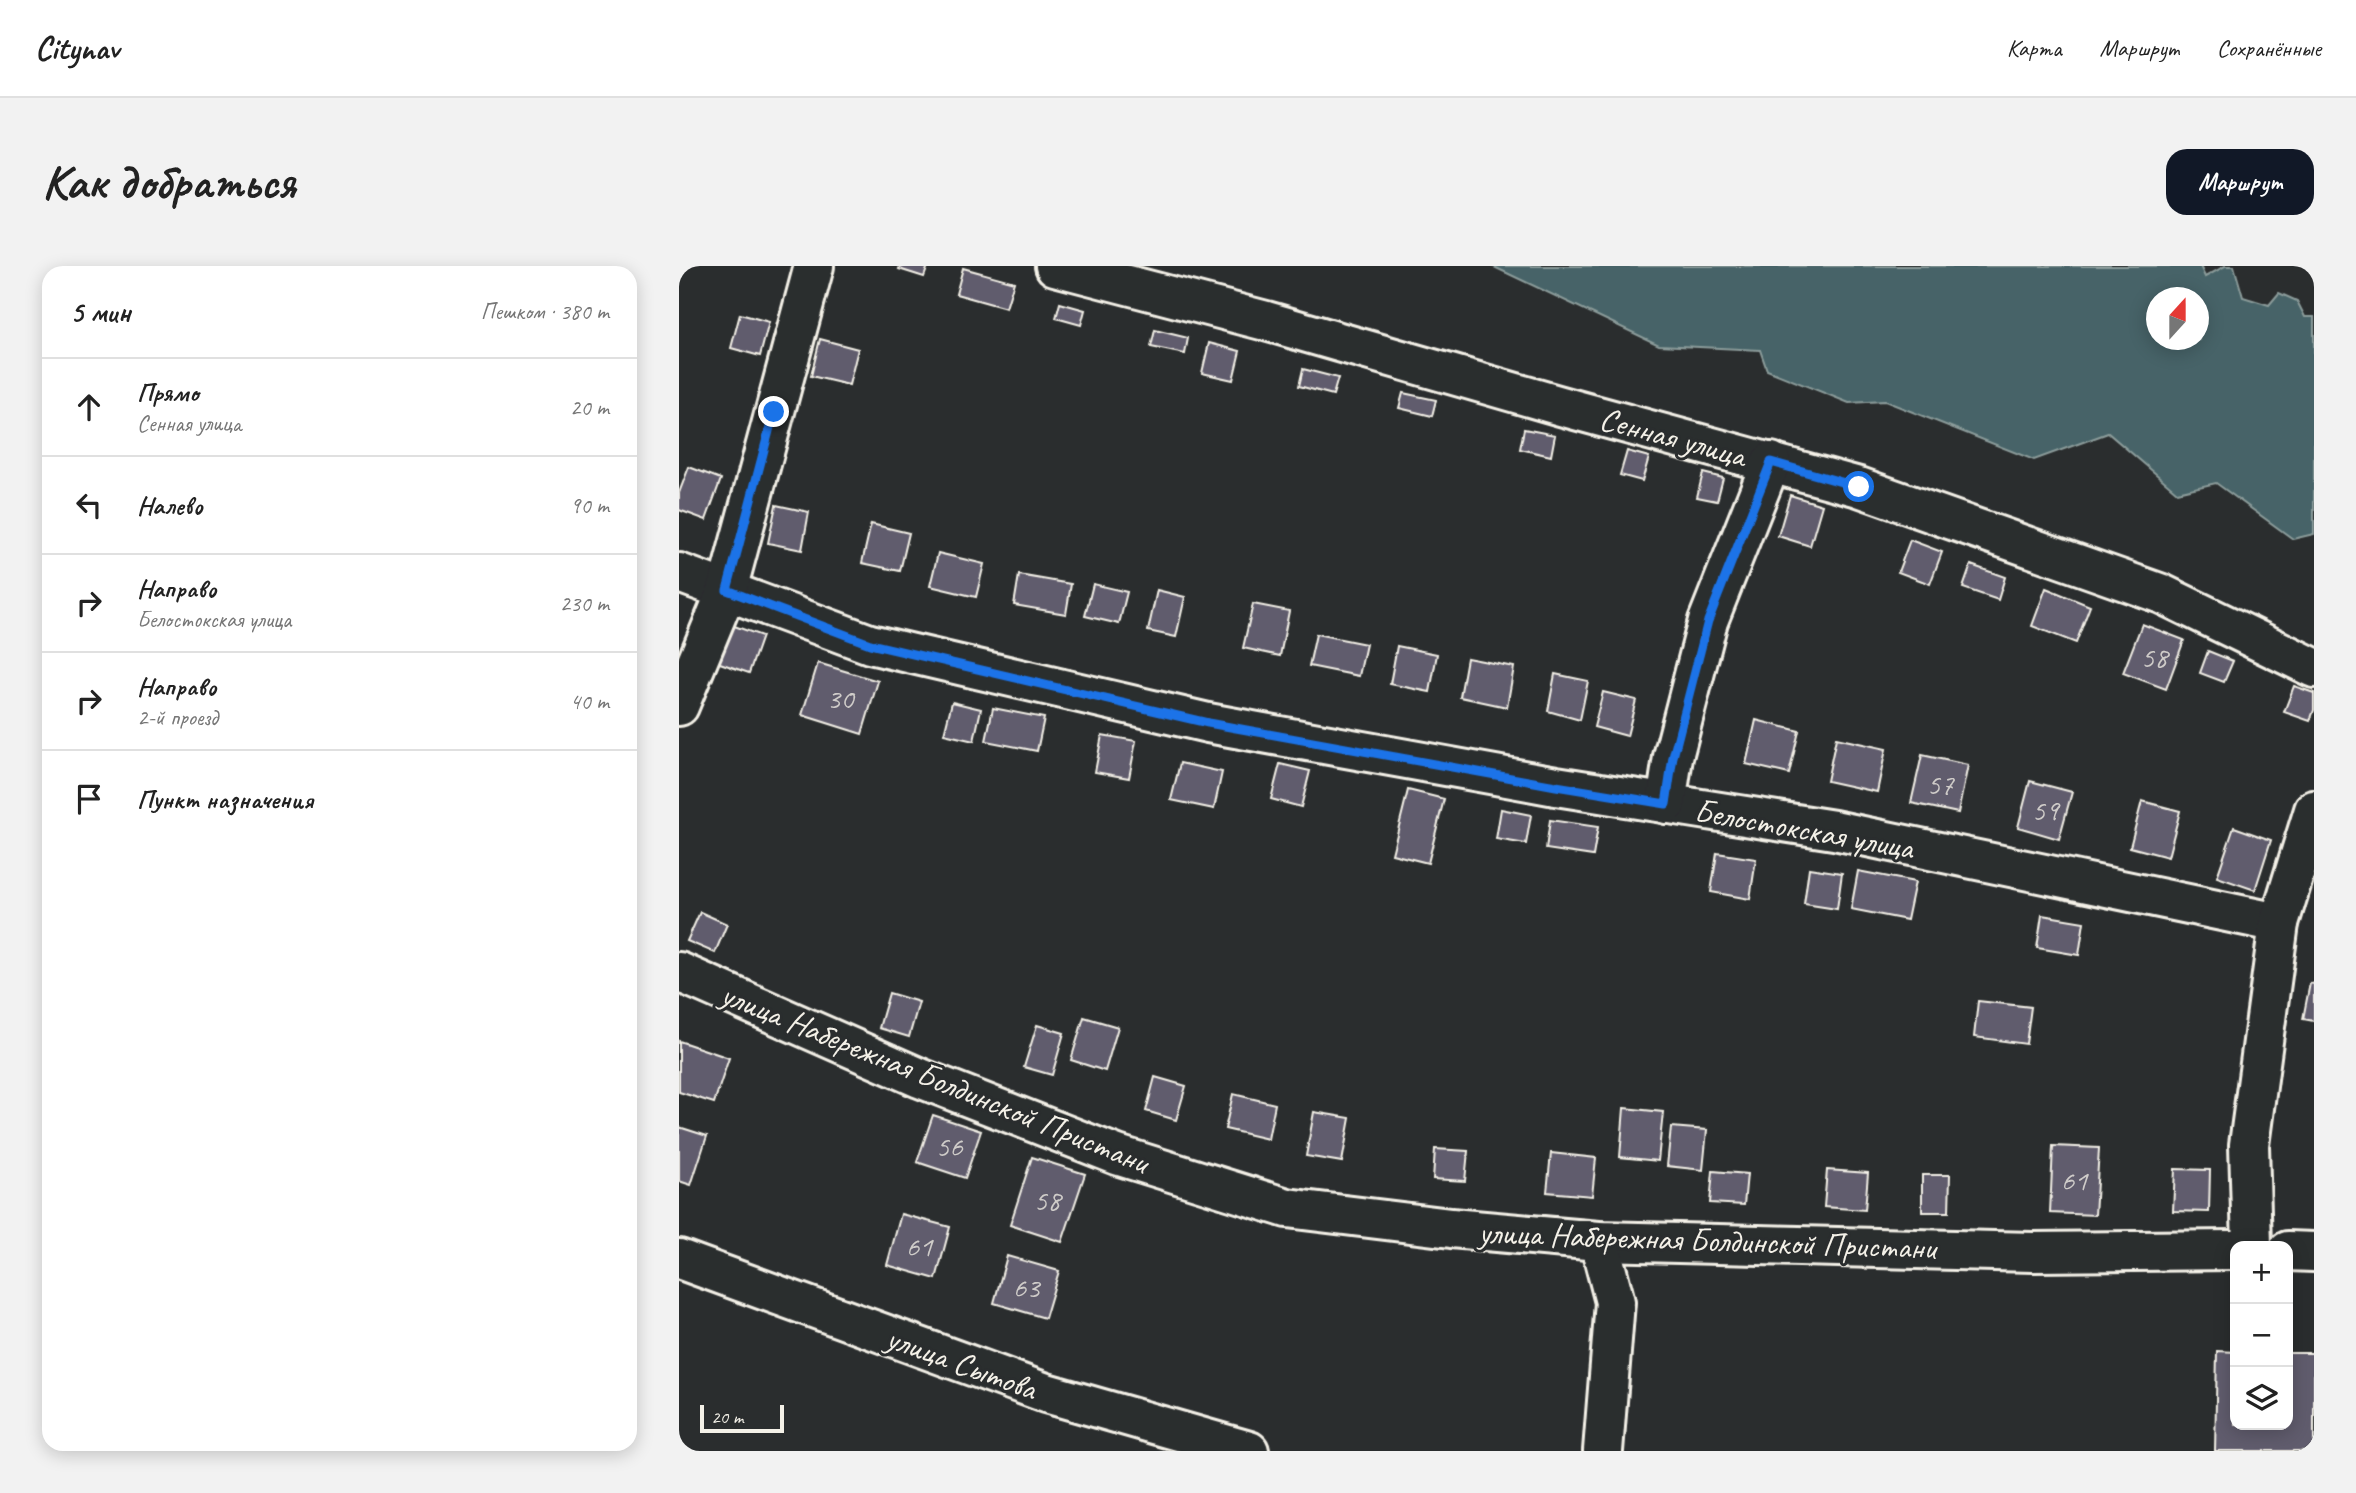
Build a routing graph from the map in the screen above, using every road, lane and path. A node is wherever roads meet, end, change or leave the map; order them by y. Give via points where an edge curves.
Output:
1 (814, 266) edge
2 (1055, 266) edge
3 (1771, 462) junction
4 (679, 573) edge
5 (727, 590) junction
6 (2314, 668) edge
7 (679, 706) edge
8 (1666, 804) junction
9 (2314, 810) edge
10 (2279, 923) junction
11 (679, 972) edge
12 (1599, 1241) junction
13 (2252, 1241) edge
14 (2230, 1250) edge
15 (2293, 1251) edge
16 (2314, 1252) edge
17 (679, 1259) edge
18 (1249, 1451) edge
19 (1602, 1451) edge

1 - 5 street
2 - 3 street, Сенная улица
3 - 6 street, Сенная улица via 1859,487 2162,594
3 - 8 street via 1708,621 1673,757
4 - 5 street, Белостокская улица
5 - 7 street
5 - 8 street, Белостокская улица via 870,644 1208,723
8 - 10 street, Белостокская улица via 1834,830
9 - 10 street
10 - 13 street via 2249,1145
11 - 12 street, улица Набережная Болдинской Пристани via 957,1093 1117,1154 1287,1208
12 - 14 street, улица Набережная Болдинской Пристани via 2033,1252
12 - 19 street via 1615,1301
15 - 16 street
17 - 18 street, улица Сытова via 1046,1393

